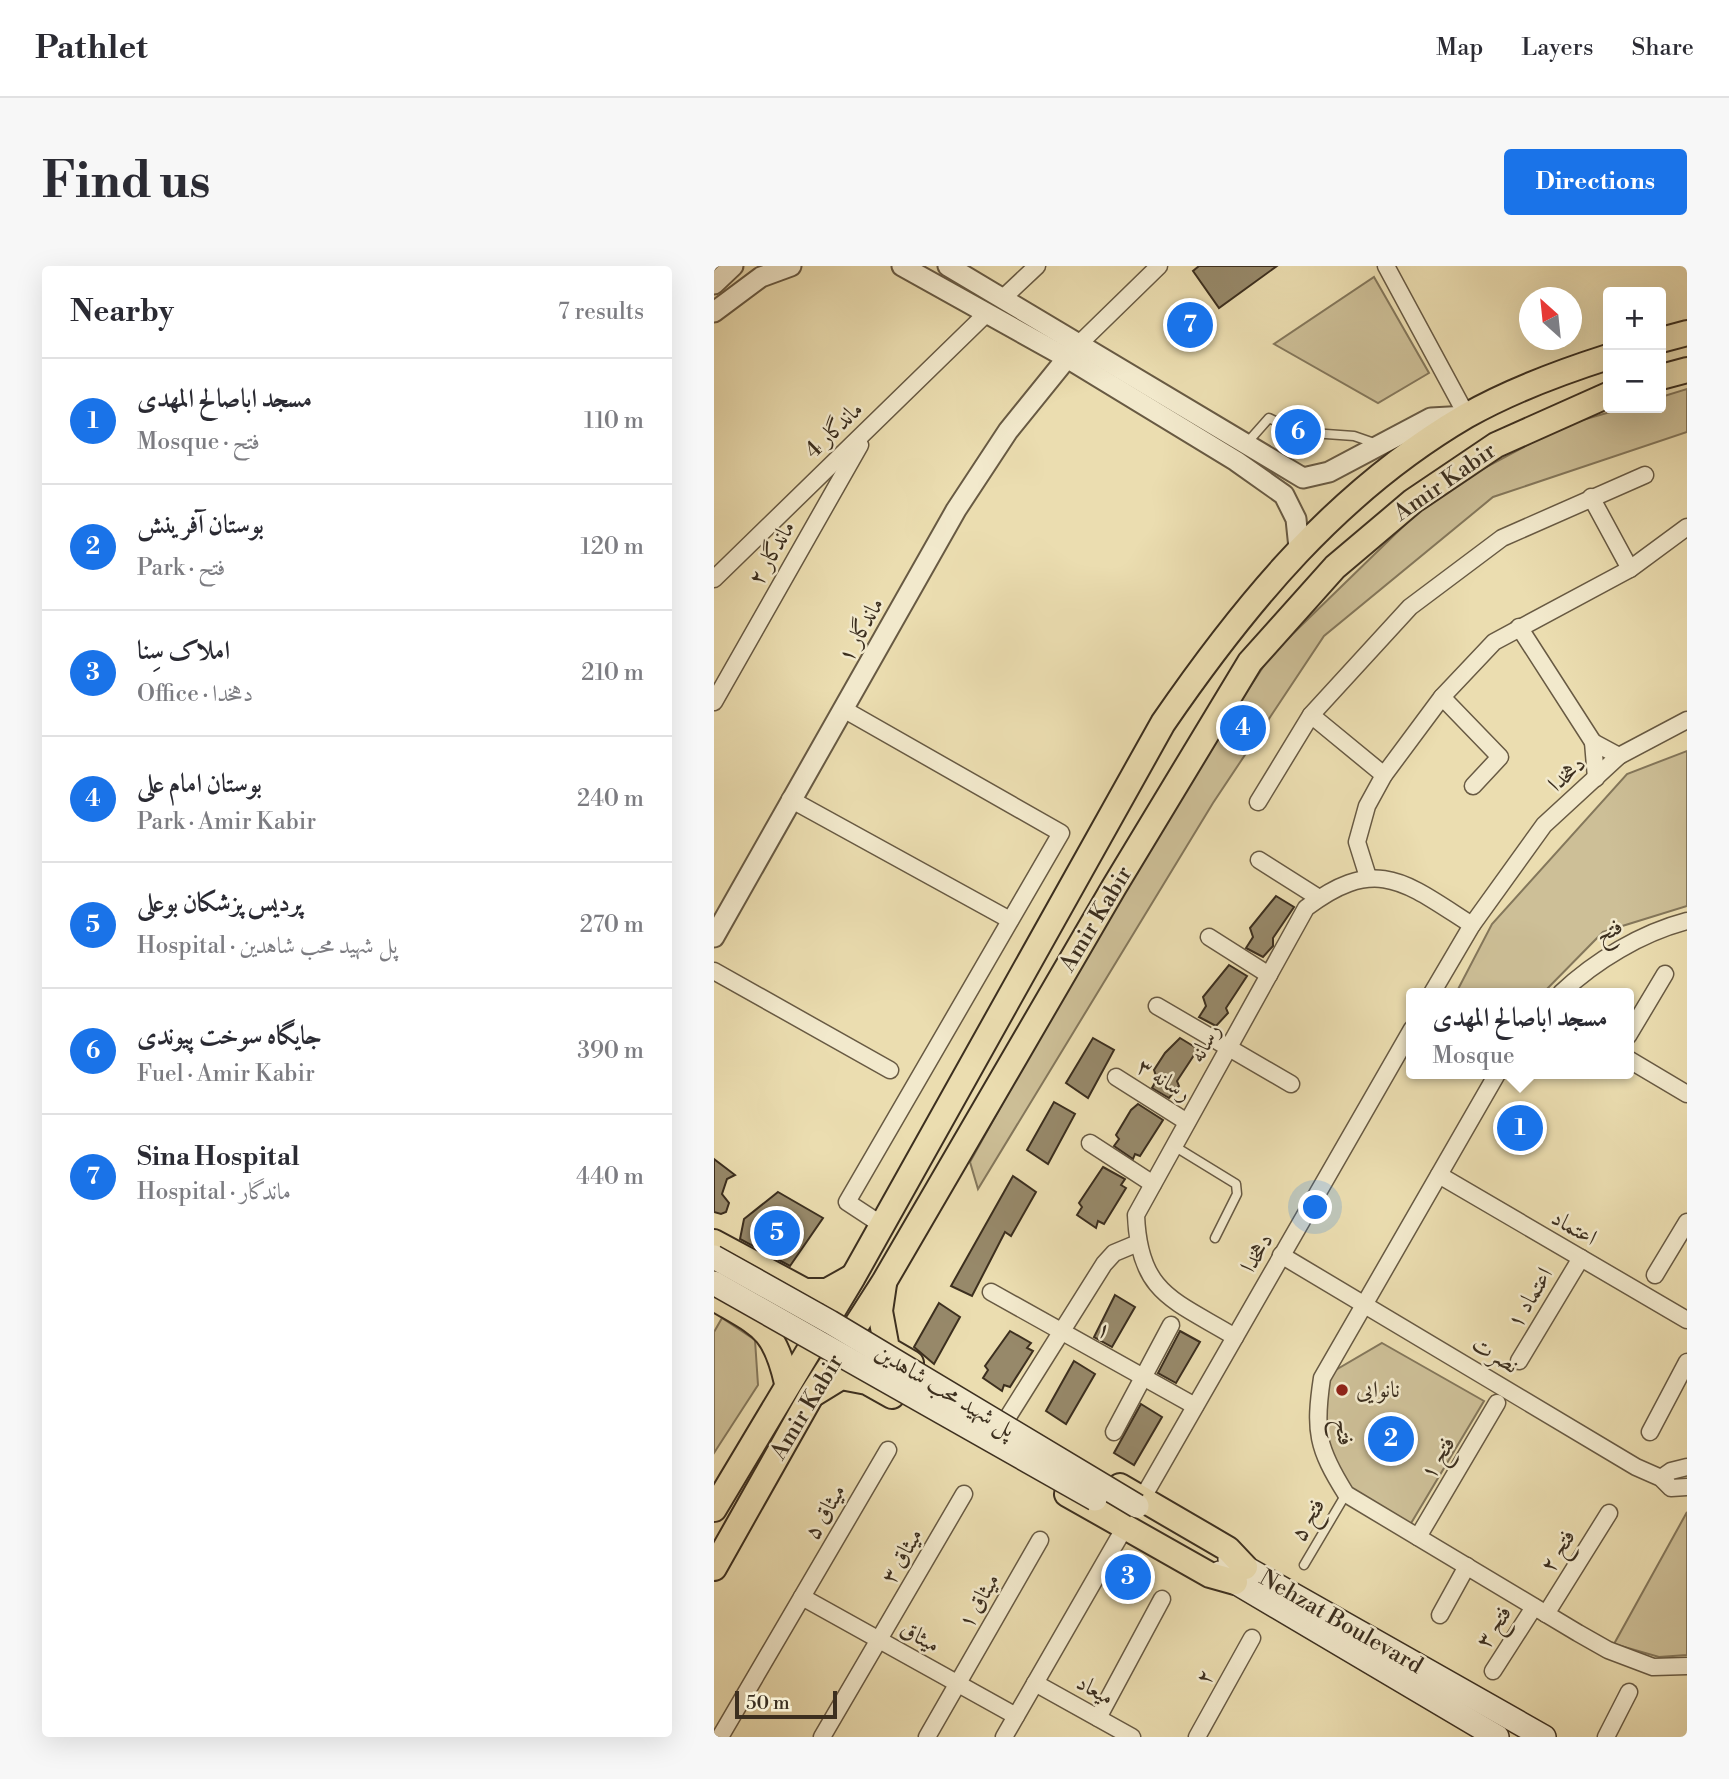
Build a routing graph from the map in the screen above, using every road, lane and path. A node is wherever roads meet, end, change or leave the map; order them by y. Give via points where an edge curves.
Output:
1 (733, 266) edge
2 (791, 266) edge
3 (902, 266) edge
4 (948, 266) edge
5 (1037, 266) edge
6 (1159, 266) edge
7 (1386, 266) edge
8 (714, 283) edge
9 (1003, 298) junction
10 (714, 312) edge
11 (987, 313) junction
12 (1687, 333) edge
13 (1666, 339) edge
14 (1073, 351) junction
15 (1603, 359) edge
16 (1687, 370) edge
17 (1666, 376) edge
18 (1603, 397) edge
19 (1179, 414) junction
20 (1467, 416) junction
21 (870, 427) junction
22 (1247, 443) junction
23 (1377, 444) junction
24 (1236, 461) junction
25 (1644, 475) dead end
26 (1591, 497) junction
27 (1687, 527) edge
28 (1299, 548) junction
29 (1630, 569) junction
30 (714, 579) edge
31 (1520, 627) junction
32 (1442, 697) junction
33 (714, 702) edge
34 (845, 710) junction
35 (1311, 715) junction
36 (1687, 720) edge
37 (1593, 742) junction
38 (1619, 757) junction
39 (1384, 775) junction
40 (1596, 778) junction
41 (1473, 786) dead end
42 (790, 799) junction
43 (1258, 802) dead end
44 (1111, 817) junction
45 (1143, 840) junction
46 (1259, 860) dead end
47 (1082, 869) junction
48 (1368, 877) junction
49 (1114, 887) junction
50 (1319, 898) junction
51 (1010, 920) junction
52 (1687, 921) edge
53 (1472, 925) junction
54 (714, 937) edge
55 (1209, 937) dead end
56 (714, 971) edge
57 (1665, 974) dead end
58 (1269, 975) junction
59 (1435, 988) edge
60 (1566, 988) edge
61 (1157, 1006) dead end
62 (1634, 1027) edge
63 (1406, 1039) edge
64 (1228, 1049) junction
65 (1634, 1062) edge
66 (890, 1070) dead end
67 (1116, 1077) dead end
68 (1494, 1079) edge
69 (1291, 1084) dead end
70 (1687, 1094) edge
71 (1187, 1122) junction
72 (1090, 1143) dead end
73 (1174, 1146) junction
74 (1438, 1175) junction
75 (1153, 1184) junction
76 (1687, 1222) edge
77 (882, 1225) junction
78 (1215, 1238) dead end
79 (714, 1242) edge
80 (1138, 1243) junction
81 (1282, 1255) junction
82 (714, 1257) edge
83 (1580, 1258) junction
84 (1655, 1275) dead end
85 (853, 1277) junction
86 (783, 1280) junction
87 (884, 1282) junction
88 (714, 1283) edge
89 (992, 1292) dead end
90 (714, 1298) edge
91 (1365, 1303) junction
92 (1687, 1320) edge
93 (757, 1324) junction
94 (1171, 1325) dead end
95 (1061, 1333) junction
96 (1235, 1337) junction
97 (887, 1349) junction
98 (1519, 1361) dead end
99 (1687, 1362) edge
100 (1143, 1377) junction
101 (867, 1382) junction
102 (787, 1383) junction
103 (811, 1396) junction
104 (1497, 1404) dead end
105 (1195, 1406) junction
106 (1006, 1420) junction
107 (1114, 1432) dead end
108 (1650, 1432) dead end
109 (888, 1450) dead end
110 (1687, 1467) edge
111 (1661, 1478) junction
112 (1687, 1487) edge
113 (964, 1494) dead end
114 (1346, 1494) junction
115 (714, 1509) edge
116 (1134, 1513) junction
117 (1609, 1513) dead end
118 (1418, 1537) junction
119 (1040, 1540) dead end
120 (1304, 1565) dead end
121 (1467, 1566) junction
122 (714, 1568) edge
123 (1240, 1574) junction
124 (802, 1597) junction
125 (1162, 1599) dead end
126 (1540, 1610) junction
127 (1440, 1615) dead end
128 (1252, 1638) dead end
129 (879, 1640) junction
130 (1687, 1665) edge
131 (1493, 1671) dead end
132 (1035, 1683) junction
133 (958, 1684) junction
134 (1629, 1692) dead end
135 (1016, 1716) junction
136 (1098, 1718) junction
137 (1122, 1734) edge
138 (823, 1735) edge
139 (720, 1737) edge
140 (927, 1737) edge
141 (1004, 1737) edge
142 (1197, 1737) edge
143 (1497, 1737) edge
144 (1544, 1737) edge
145 (1606, 1737) edge

1 - 8 street
2 - 10 street via 761,277
3 - 11 street
4 - 9 street
5 - 9 street
6 - 14 street
7 - 20 street
9 - 14 street
11 - 14 street
11 - 21 street, ماندگار 4
12 - 13 main road
14 - 19 street
14 - 34 street, ماندگار ۱ via 1008,431 956,510
15 - 20 main road, Amir Kabir
16 - 17 main road
18 - 45 main road, Amir Kabir via 1496,445 1413,501 1335,566 1250,662
19 - 22 street
19 - 24 street
20 - 23 street via 1431,418
20 - 28 main road, Amir Kabir via 1388,471
21 - 30 street, ماندگار 4
21 - 33 street, ماندگار ۲
22 - 23 lane via 1269,418 1298,432 1354,436
22 - 23 street via 1303,478 1329,472
22 - 24 lane
24 - 28 street via 1284,495 1296,519
25 - 26 street
26 - 29 street
26 - 35 street via 1502,538 1410,607
27 - 29 street
28 - 44 main road, Amir Kabir via 1220,640 1163,723
29 - 31 street
31 - 32 street via 1494,642
31 - 37 street
32 - 39 street
32 - 41 street via 1500,757
34 - 42 street, ماندگار ۱
34 - 51 street via 1061,833
35 - 39 street
35 - 43 street
36 - 38 street, دهخدا
37 - 38 street
37 - 40 street
38 - 40 street, دهخدا
39 - 48 street via 1367,806 1357,842
40 - 53 street, دهخدا via 1544,825
42 - 51 street
42 - 54 street, ماندگار ۱
44 - 45 main road via 1108,834 1118,848 1130,849
44 - 47 main road, Amir Kabir
45 - 49 main road, Amir Kabir
46 - 50 street
47 - 49 main road via 1097,862 1108,866
47 - 77 main road, Amir Kabir
48 - 50 street, رسانه via 1334,887
48 - 53 street, رسانه via 1404,881
49 - 87 main road, Amir Kabir
50 - 58 street, رسانه via 1306,908
51 - 77 street via 847,1202
52 - 60 street, فتح via 1665,927 1586,969
53 - 59 street, دهخدا
55 - 58 street
56 - 66 street
57 - 62 street
58 - 64 street, رسانه
61 - 64 street
63 - 81 street, دهخدا
64 - 69 street
64 - 71 street, رسانه
65 - 70 street
67 - 71 street, رسانه ۳
68 - 74 street, فتح
71 - 73 street, رسانه
72 - 75 street
73 - 75 street, رسانه
73 - 78 lane via 1236,1184 1237,1194
74 - 83 street, اعتماد
74 - 91 street, فتح
75 - 80 street, رسانه via 1136,1215
76 - 84 street
77 - 85 main road, Amir Kabir
79 - 86 main road
80 - 95 street via 1114,1253 1104,1264
80 - 96 street, رسانه via 1147,1273 1161,1291
81 - 91 street, نصرت
81 - 96 street, دهخدا
82 - 116 main road, پل شهید محب شاهدین, bridge via 830,1322
83 - 92 street, اعتماد
83 - 98 street, اعتماد ۱
85 - 86 main road via 827,1291 805,1291
85 - 102 main road, Amir Kabir
86 - 93 main road via 788,1294 780,1315
87 - 97 main road via 880,1311
87 - 103 main road, Amir Kabir
88 - 116 main road, پل شهید محب شاهدین, bridge
89 - 95 street, ۱
90 - 93 main road
91 - 111 street, نصرت
91 - 114 street, فتح via 1322,1378 1316,1419 1324,1459
93 - 102 main road via 776,1342
94 - 100 street
95 - 100 street, ۱
95 - 106 street
96 - 105 street, دهخدا
97 - 101 main road via 868,1359
97 - 106 main road
99 - 108 street
100 - 105 street, ۱
100 - 107 street
101 - 103 main road via 841,1377
101 - 116 main road
102 - 115 main road, Amir Kabir
103 - 122 main road, Amir Kabir
104 - 118 street, فتح ۱
105 - 116 street, دهخدا
106 - 116 main road
109 - 124 street, میثاق ۵
110 - 111 street
111 - 112 street, نصرت via 1671,1488
113 - 129 street, میثاق ۳
114 - 118 street, فتح
114 - 120 lane, ۵ فتح
116 - 123 main road via 1210,1575
116 - 132 street, دهخدا
117 - 126 street, فتح ۲
118 - 121 street, فتح
119 - 133 street, میثاق ۱
121 - 126 street, فتح
121 - 127 street
123 - 143 main road, Nehzat Boulevard
123 - 144 main road, Nehzat Boulevard
124 - 129 street, میثاق
124 - 139 street, میثاق ۵
125 - 136 street
126 - 130 street, فتح via 1608,1650 1653,1667
126 - 131 street, فتح ۳
128 - 142 street, ۲
129 - 133 street, میثاق
129 - 138 street, میثاق ۳
132 - 135 street, دهخدا
132 - 136 street, میعاد
133 - 135 street, میثاق
133 - 140 street, میثاق ۱
134 - 145 street
135 - 141 street, دهخدا
136 - 137 street, میعاد

